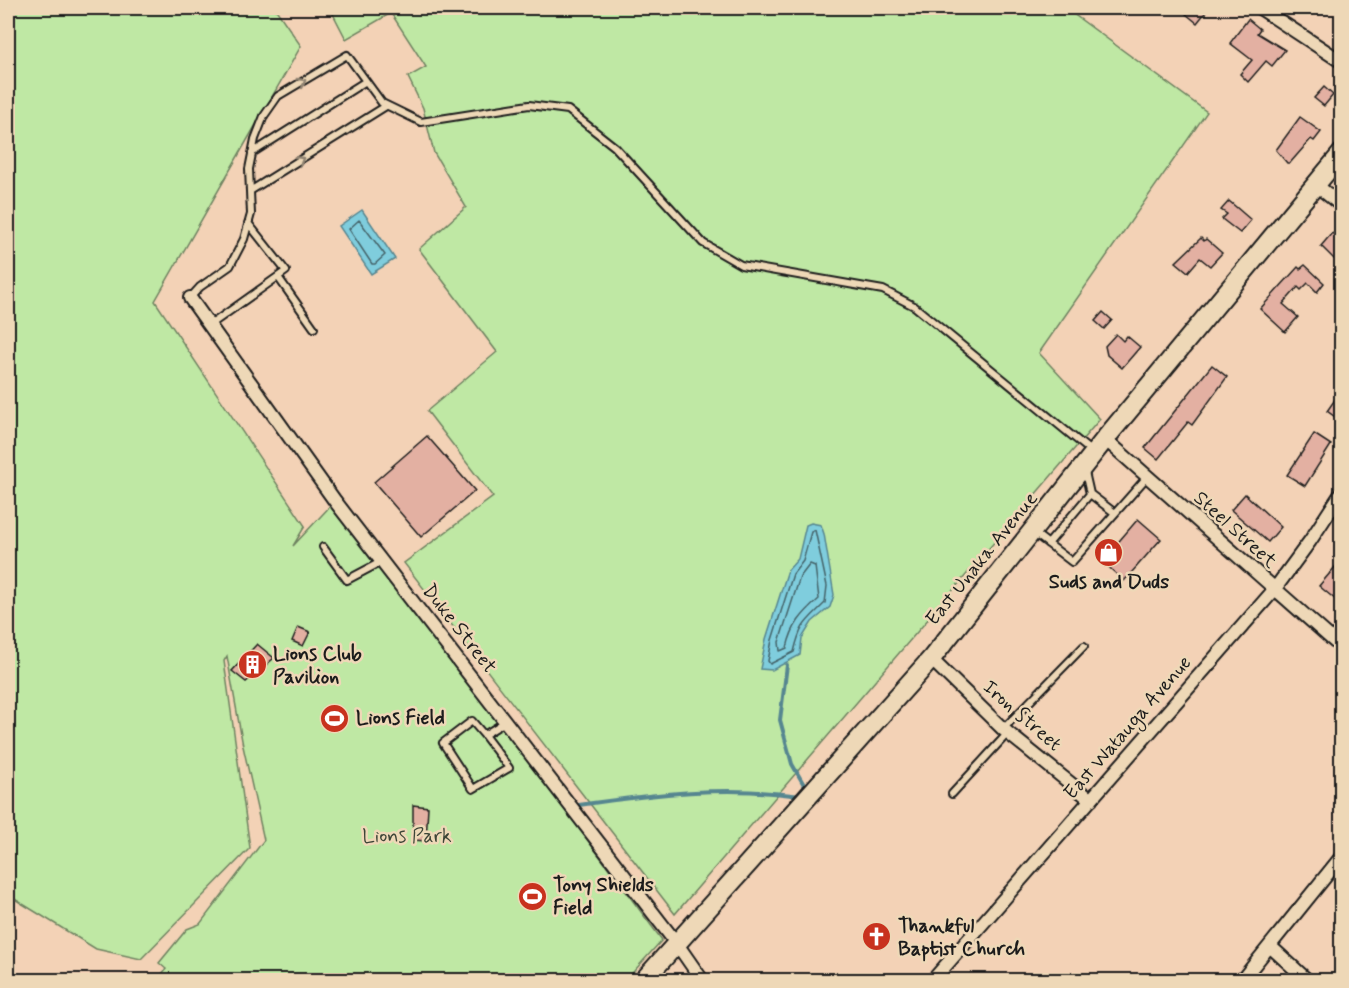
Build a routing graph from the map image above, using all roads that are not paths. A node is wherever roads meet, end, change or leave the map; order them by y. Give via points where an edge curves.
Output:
1 (1260, 8) edge
2 (1341, 62) edge
3 (366, 81) junction
4 (386, 106) junction
5 (252, 153) junction
6 (1341, 153) edge
7 (1315, 184) junction
8 (250, 191) junction
9 (1341, 206) edge
10 (248, 223) junction
11 (278, 277) junction
12 (190, 298) joint
13 (210, 325) junction
14 (314, 328) dead end
15 (1094, 453) junction
16 (1147, 477) junction
17 (1341, 492) edge
18 (1090, 494) junction
19 (1115, 513) junction
20 (1090, 525) dead end
21 (1034, 532) junction
22 (1098, 532) junction
23 (1079, 539) dead end
24 (1048, 544) junction
25 (1086, 546) junction
26 (323, 547) dead end
27 (382, 562) junction
28 (1274, 590) junction
29 (1084, 646) dead end
30 (1341, 648) edge
31 (931, 659) junction
32 (506, 722) junction
33 (1006, 731) junction
34 (484, 735) junction
35 (952, 794) dead end
36 (1091, 800) junction
37 (1341, 856) edge
38 (677, 944) junction
39 (1271, 947) junction
40 (644, 981) edge
41 (702, 981) edge
42 (933, 981) edge
43 (1242, 981) edge
44 (1308, 981) edge

1 - 2 street
3 - 4 lane
3 - 5 lane
5 -> 3 lane via 264,116 278,96 347,55
8 -> 4 lane
4 - 15 lane via 421,122 529,105 568,110 615,147 704,243 741,265 883,290 914,306
5 - 8 lane
6 - 7 main road, East Unaka Avenue
7 - 9 street
7 - 15 main road, East Unaka Avenue
8 - 10 lane
10 - 11 lane via 286,271
10 - 12 lane via 230,266
11 - 13 lane
11 - 14 lane
12 - 13 street, Duke Street
13 - 27 street, Duke Street
15 - 16 street, Steel Street
15 - 18 lane
15 - 21 main road, East Unaka Avenue
16 - 19 lane
16 - 28 street, Steel Street
17 - 28 street, East Watauga Avenue
18 - 19 lane
18 - 24 lane
19 - 22 lane
20 - 22 lane
21 - 24 lane
21 - 31 main road, East Unaka Avenue
22 - 25 lane
23 - 25 lane
24 - 25 lane via 1072,562
26 - 27 lane via 347,580
27 - 32 street, Duke Street
28 - 30 street, Steel Street
28 - 36 street, East Watauga Avenue
29 - 33 lane
31 - 33 street, Iron Street
31 - 38 main road, East Unaka Avenue
32 - 34 lane
32 - 38 street, Duke Street
33 - 35 lane
33 - 36 street, Iron Street
34 - 34 lane via 472,722 443,742 473,789 510,768
36 - 42 street, East Watauga Avenue
37 - 39 street
38 - 40 main road, East Unaka Avenue
38 - 41 street, Duke Street
39 - 43 street
39 - 44 street

